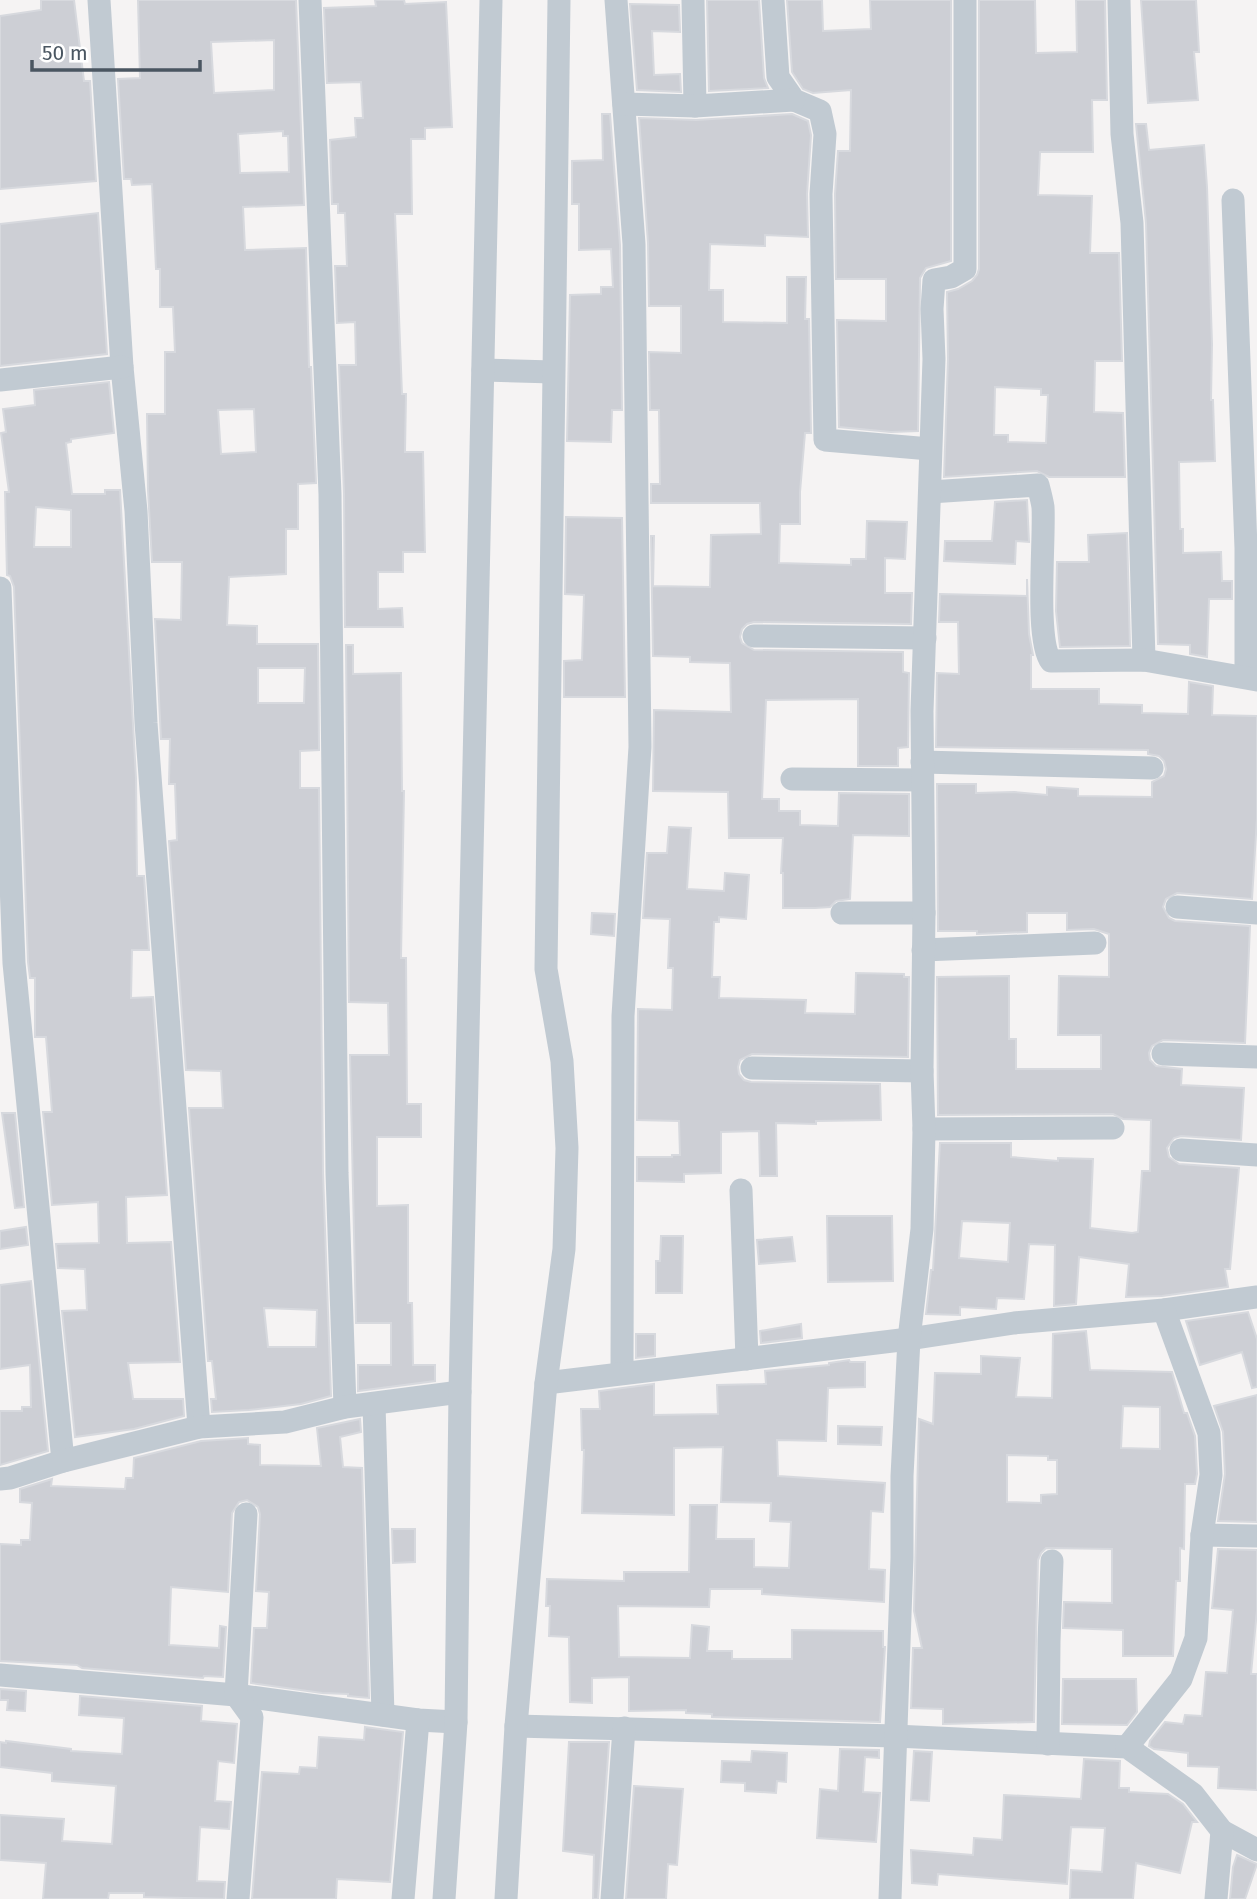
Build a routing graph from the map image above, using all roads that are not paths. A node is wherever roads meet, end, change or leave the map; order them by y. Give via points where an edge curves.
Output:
1 (99, 0) edge
2 (310, 0) edge
3 (491, 0) edge
4 (559, 0) edge
5 (617, 0) edge
6 (693, 0) edge
7 (773, 0) edge
8 (965, 0) edge
9 (1119, 0) edge
10 (794, 100) junction
11 (624, 104) junction
12 (695, 106) junction
13 (1233, 200) dead end
14 (122, 367) junction
15 (483, 370) junction
16 (553, 372) junction
17 (0, 380) edge
18 (930, 449) junction
19 (930, 492) junction
20 (0, 588) edge
21 (754, 636) dead end
22 (925, 639) junction
23 (1144, 660) junction
24 (1251, 679) edge
25 (1152, 768) dead end
26 (922, 771) junction
27 (792, 779) dead end
28 (1177, 907) dead end
29 (842, 913) dead end
30 (924, 913) junction
31 (1257, 913) edge
32 (1095, 943) dead end
33 (923, 950) junction
34 (7, 963) edge
35 (1163, 1054) dead end
36 (1257, 1057) edge
37 (752, 1068) dead end
38 (922, 1071) junction
39 (1113, 1128) dead end
40 (924, 1129) junction
41 (1181, 1150) dead end
42 (1257, 1155) edge
43 (741, 1189) dead end
44 (1257, 1297) edge
45 (1164, 1310) junction
46 (909, 1339) junction
47 (747, 1359) junction
48 (622, 1372) junction
49 (546, 1383) junction
50 (460, 1392) junction
51 (374, 1404) junction
52 (345, 1408) junction
53 (199, 1427) junction
54 (63, 1461) junction
55 (0, 1479) edge
56 (246, 1514) dead end
57 (1202, 1535) junction
58 (1257, 1535) edge
59 (1052, 1561) dead end
60 (0, 1675) edge
61 (236, 1695) junction
62 (383, 1715) junction
63 (418, 1720) junction
64 (456, 1722) junction
65 (516, 1726) junction
66 (624, 1728) junction
67 (895, 1735) junction
68 (1048, 1744) junction
69 (1128, 1747) junction
70 (1222, 1831) junction
71 (1257, 1850) edge
72 (238, 1899) edge
73 (403, 1899) edge
74 (444, 1899) edge
75 (506, 1899) edge
76 (612, 1899) edge
77 (890, 1899) edge
78 (1216, 1899) edge

1 - 14 street
2 - 52 street via 330,494 337,1173
3 - 15 street
4 - 16 street
5 - 11 street
6 - 12 street
7 - 10 street via 778,77
8 - 18 street via 965,269 934,279
9 - 23 street via 1122,134 1132,223
10 - 12 street
10 - 18 street via 820,111 825,134 821,194 825,440
11 - 12 street
11 - 48 street via 634,244 640,747 623,1016
13 - 24 street
14 - 17 street
14 - 53 street via 136,511 146,723
15 - 16 street
15 - 50 street
16 - 49 street via 546,969 562,1061 567,1148 564,1249
18 - 19 street
19 - 22 street
19 - 23 street via 1038,485 1043,505 1047,655 1058,662
20 - 34 street
21 - 22 street
22 - 26 street
23 - 24 street
25 - 26 street
26 - 27 street
26 - 30 street
28 - 31 street
29 - 30 street
30 - 33 street
32 - 33 street
33 - 38 street
34 - 54 street
35 - 36 street
37 - 38 street
38 - 40 street
39 - 40 street
40 - 46 street via 922,1229
41 - 42 street
43 - 47 street
44 - 45 street
45 - 46 street via 1014,1323
45 - 57 street via 1209,1433 1211,1475
46 - 47 street
46 - 67 street
47 - 48 street
48 - 49 street
49 - 65 street
50 - 51 street
50 - 64 street
51 - 52 street
51 - 62 street
52 - 53 street via 285,1422
53 - 54 street
54 - 55 street
56 - 61 street
57 - 58 street
57 - 69 street via 1196,1638 1181,1679
59 - 68 street
60 - 61 street
61 - 62 street
61 - 72 street via 252,1717
62 - 63 street
63 - 64 street
63 - 73 street
64 - 74 street
65 - 66 street
65 - 75 street
66 - 67 street
66 - 76 street
67 - 68 street
67 - 77 street
68 - 69 street
69 - 70 street via 1193,1794
70 - 71 street
70 - 78 street

